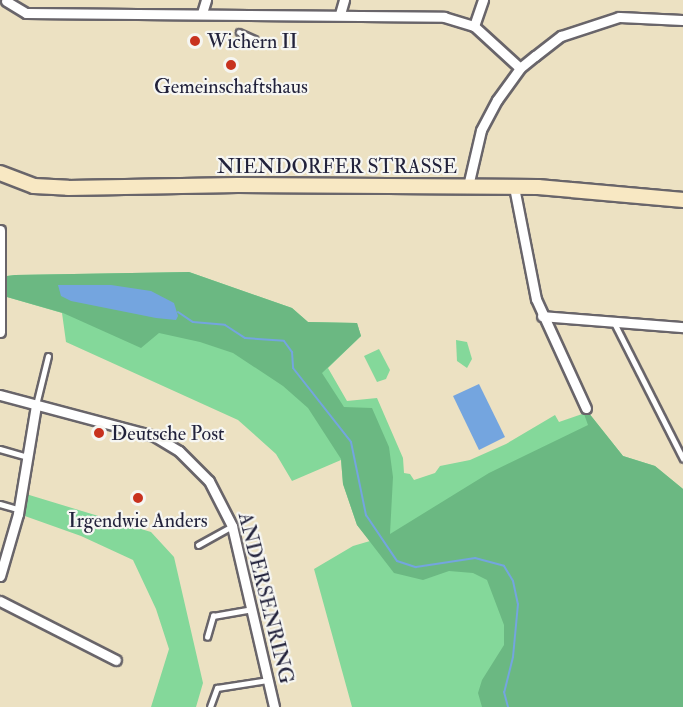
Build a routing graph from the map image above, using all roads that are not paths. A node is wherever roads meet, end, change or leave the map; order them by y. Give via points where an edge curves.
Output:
1 (206, 0) edge
2 (344, 0) edge
3 (483, 0) edge
4 (4, 3) edge
5 (202, 13) junction
6 (340, 14) junction
7 (683, 20) edge
8 (474, 26) junction
9 (239, 32) dead end
10 (255, 39) dead end
11 (520, 68) junction
12 (2, 178) edge
13 (468, 186) junction
14 (514, 187) junction
15 (683, 200) edge
16 (0, 230) edge
17 (542, 316) junction
18 (614, 322) junction
19 (683, 327) edge
20 (0, 332) edge
21 (48, 356) dead end
22 (0, 395) edge
23 (36, 405) junction
24 (586, 408) dead end
25 (0, 449) edge
26 (28, 458) junction
27 (683, 458) edge
28 (0, 504) edge
29 (19, 510) junction
30 (232, 526) junction
31 (198, 545) dead end
32 (0, 576) edge
33 (0, 602) edge
34 (252, 609) junction
35 (207, 638) dead end
36 (116, 660) dead end
37 (268, 680) junction
38 (210, 707) edge
39 (274, 707) edge

1 - 5 street
2 - 6 street
3 - 8 street
4 - 5 street via 26,13
5 - 6 street
6 - 8 street via 424,15
7 - 11 street via 637,16 596,23 561,36
8 - 11 street
9 - 10 lane
11 - 13 street via 481,130
12 - 13 main road, NIENDORFER STRASSE via 34,186 68,188
13 - 14 main road, NIENDORFER STRASSE
14 - 15 main road, NIENDORFER STRASSE
14 - 17 street via 525,259
16 - 20 street
17 - 18 street
17 - 24 street
18 - 19 street
18 - 27 lane
21 - 23 lane
22 - 23 street, ANDERSENRING
23 - 26 street
23 - 30 street, ANDERSENRING via 125,425 179,451 208,481
25 - 26 lane
26 - 29 street
28 - 29 lane
29 - 32 street
30 - 31 lane
30 - 34 street, ANDERSENRING
33 - 36 street
34 - 35 lane via 213,616
34 - 37 street, ANDERSENRING
37 - 38 lane via 217,688
37 - 39 street, ANDERSENRING

